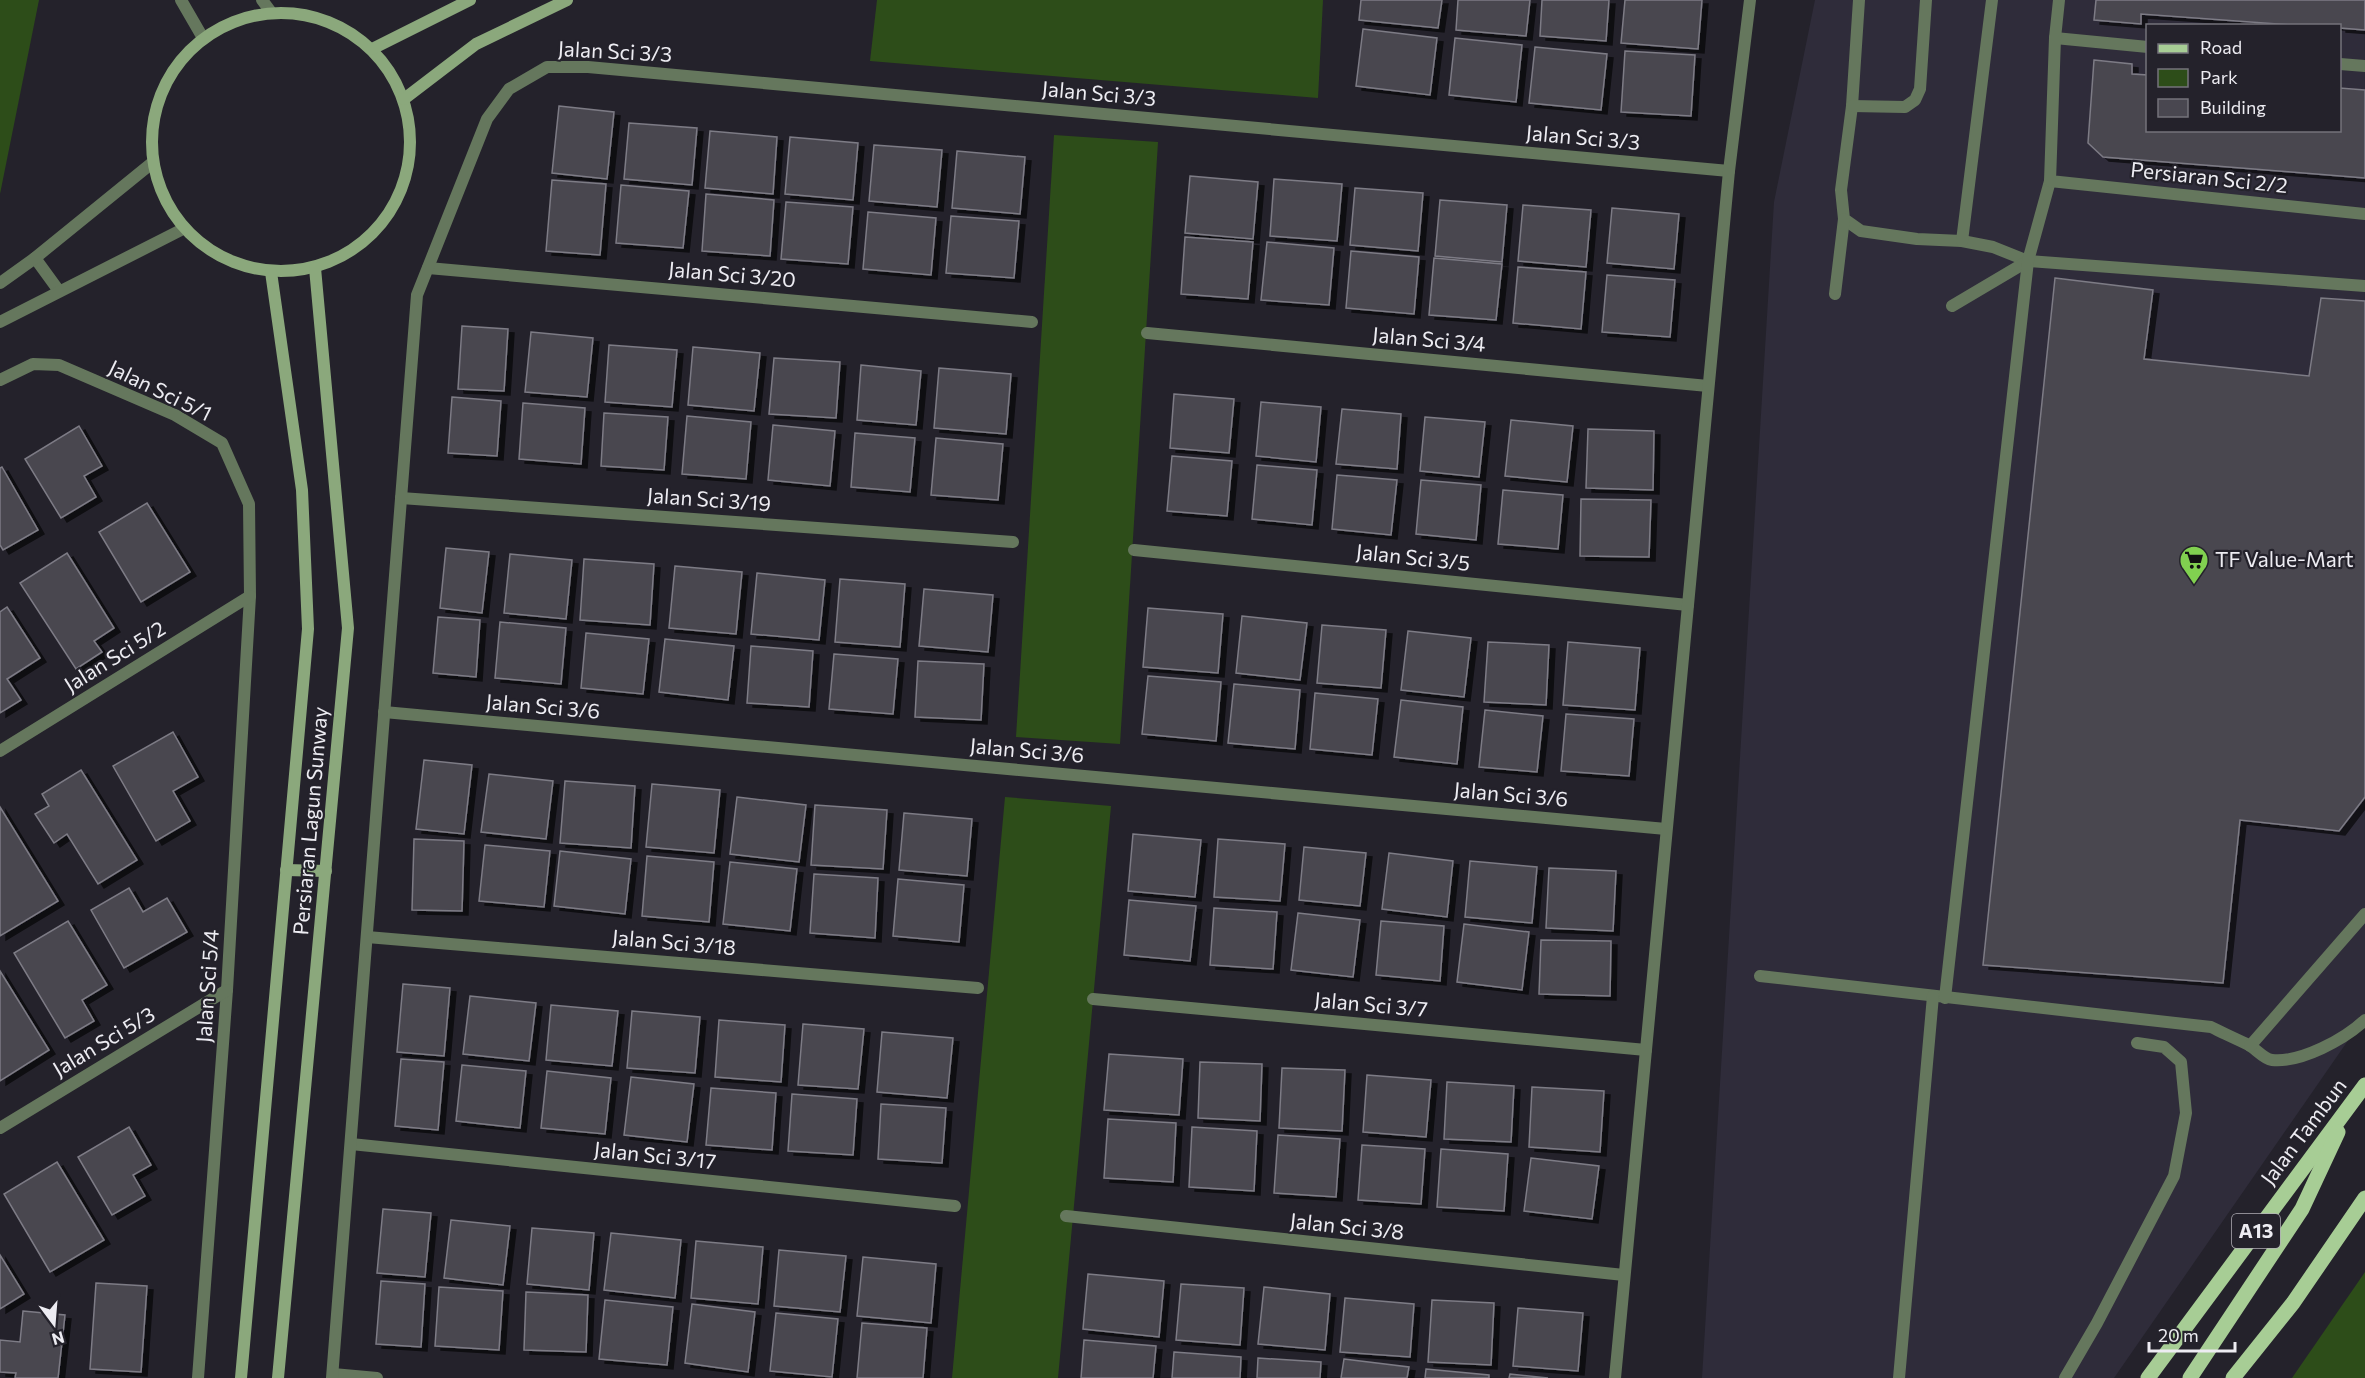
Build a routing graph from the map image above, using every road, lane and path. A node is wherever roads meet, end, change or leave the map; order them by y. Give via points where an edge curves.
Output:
1 (181, 0) edge
2 (262, 0) edge
3 (470, 0) edge
4 (567, 0) edge
5 (1750, 0) edge
6 (1859, 0) edge
7 (1926, 0) edge
8 (1992, 0) edge
9 (2059, 0) edge
10 (271, 12) junction
11 (203, 38) junction
12 (2055, 38) junction
13 (2146, 47) edge
14 (372, 49) junction
15 (2341, 64) edge
16 (2365, 66) edge
17 (404, 99) junction
18 (1852, 106) junction
19 (152, 163) junction
20 (1729, 171) junction
21 (2049, 181) junction
22 (2365, 214) edge
23 (1844, 219) junction
24 (183, 229) junction
25 (1962, 242) junction
26 (35, 258) junction
27 (2028, 261) junction
28 (315, 268) junction
29 (428, 268) junction
30 (272, 272) junction
31 (0, 283) edge
32 (2365, 286) edge
33 (59, 291) junction
34 (1835, 294) dead end
35 (1952, 306) dead end
36 (0, 322) edge
37 (1032, 322) dead end
38 (1147, 333) dead end
39 (0, 380) edge
40 (1708, 386) junction
41 (401, 498) junction
42 (1013, 542) dead end
43 (1134, 550) dead end
44 (250, 596) junction
45 (1688, 605) junction
46 (384, 712) junction
47 (0, 751) edge
48 (1666, 829) junction
49 (286, 870) junction
50 (326, 872) junction
51 (2365, 914) edge
52 (367, 937) junction
53 (1760, 976) dead end
54 (978, 988) dead end
55 (227, 990) junction
56 (1939, 997) junction
57 (1093, 999) dead end
58 (2365, 1020) edge
59 (2137, 1043) dead end
60 (2250, 1046) junction
61 (1646, 1050) junction
62 (2365, 1085) edge
63 (2352, 1101) junction
64 (0, 1128) edge
65 (351, 1144) junction
66 (2365, 1198) edge
67 (955, 1206) dead end
68 (1066, 1216) dead end
69 (1624, 1275) junction
70 (332, 1376) edge
71 (2234, 1377) edge
72 (198, 1378) edge
73 (241, 1378) edge
74 (279, 1378) edge
75 (377, 1378) edge
76 (1615, 1378) edge
77 (1899, 1378) edge
78 (2065, 1378) edge
79 (2148, 1378) edge
80 (2190, 1378) edge

1 - 11 street
2 - 10 street
3 - 14 main road
4 - 17 main road via 476,44
5 - 20 street
6 - 18 street
7 - 18 street via 1920,89 1915,100 1905,107
8 - 25 street
9 - 12 street
10 - 11 main road via 235,20
10 - 14 main road via 308,15 343,27
11 - 19 main road via 177,63 160,94 151,128
12 - 13 street
12 - 21 street
14 - 17 main road via 392,72
15 - 16 street
17 - 28 main road via 412,141 405,183 385,221 354,250
18 - 23 street via 1841,190
19 - 24 main road via 162,198
19 - 26 street
20 - 29 street, Jalan Sci 3/3 via 588,67 547,67 509,88 488,119
20 - 40 street
21 - 22 street, Persiaran Sci 2/2
21 - 27 street
23 - 25 street via 1861,231
23 - 34 street
24 - 30 main road via 208,251 238,266
24 - 33 street
25 - 27 street via 1993,247
26 - 31 street
26 - 33 street
27 - 32 street
27 - 35 street
27 - 56 street
28 - 30 main road
28 - 50 main road, Persiaran Lagun Sunway via 348,628
29 - 37 street, Jalan Sci 3/20
29 - 41 street, Jalan Sci 3/3 via 417,295
30 - 49 main road, Persiaran Lagun Sunway via 302,490 308,629
33 - 36 street
38 - 40 street, Jalan Sci 3/4
39 - 44 street, Jalan Sci 5/1 via 33,364 59,365 175,415 222,443 249,504
40 - 45 street
41 - 42 street, Jalan Sci 3/19
41 - 46 street, Jalan Sci 3/3
43 - 45 street, Jalan Sci 3/5
44 - 47 street, Jalan Sci 5/2
44 - 55 street, Jalan Sci 5/4
45 - 48 street
46 - 48 street, Jalan Sci 3/6
46 - 52 street, Jalan Sci 3/3
48 - 61 street
49 - 50 main road
49 - 73 main road, Persiaran Lagun Sunway
50 - 74 main road, Persiaran Lagun Sunway
51 - 60 street
52 - 54 street, Jalan Sci 3/18
52 - 65 street, Jalan Sci 3/3
53 - 56 street
55 - 64 street, Jalan Sci 5/3
55 - 72 street, Jalan Sci 5/4
56 - 60 street via 2211,1027
56 - 77 street
57 - 61 street, Jalan Sci 3/7
58 - 60 street via 2353,1032 2296,1058 2271,1060
59 - 78 street via 2164,1047 2181,1062 2186,1113 2174,1176
61 - 69 street
62 - 63 main road, Jalan Tambun / A13
63 - 79 main road, Jalan Tambun / A13
63 - 80 main road via 2302,1209
65 - 67 street, Jalan Sci 3/17
65 - 70 street, Jalan Sci 3/3
66 - 71 main road via 2293,1303
68 - 69 street, Jalan Sci 3/8
69 - 76 street
70 - 75 street

